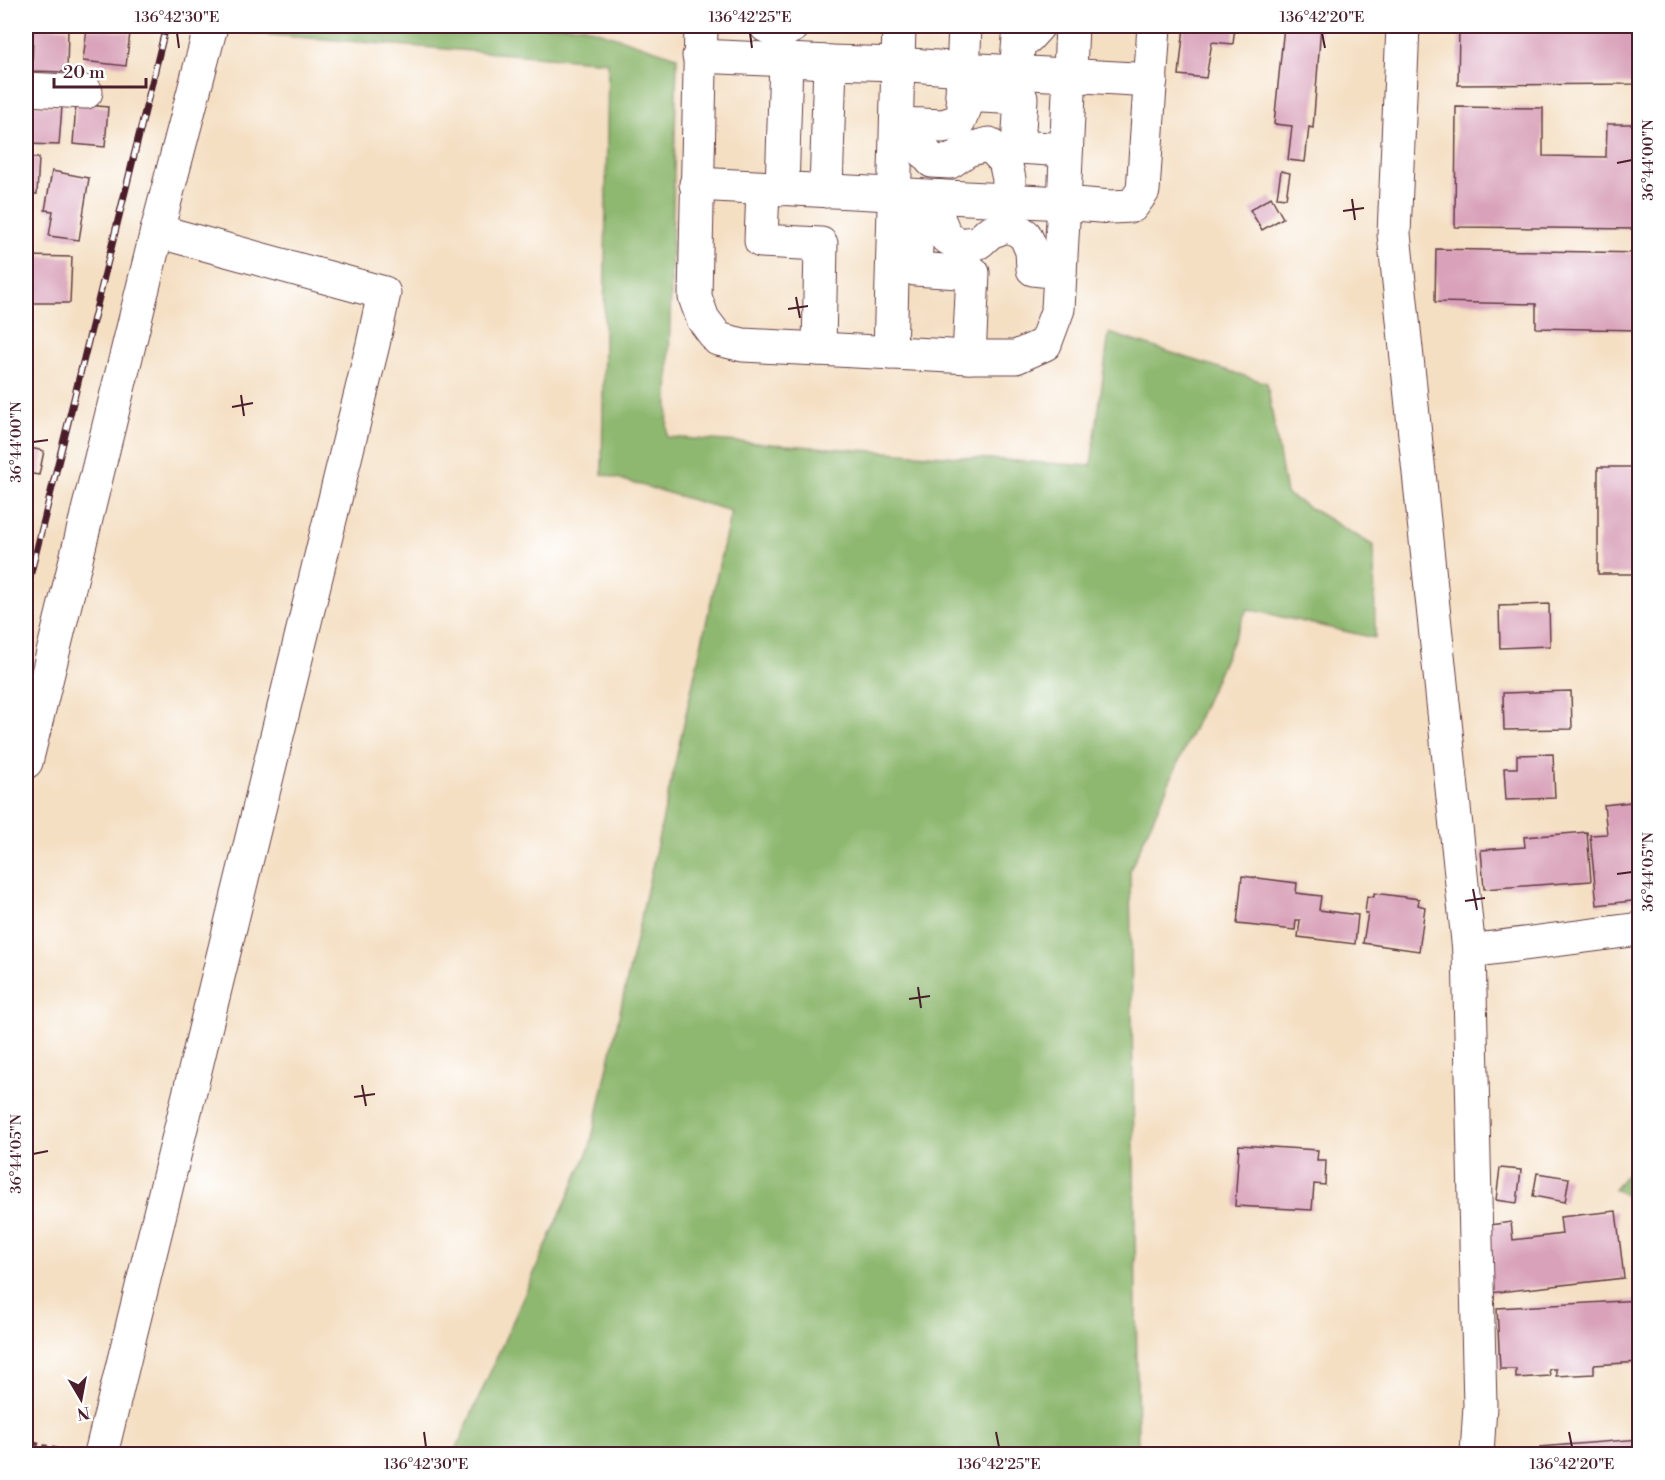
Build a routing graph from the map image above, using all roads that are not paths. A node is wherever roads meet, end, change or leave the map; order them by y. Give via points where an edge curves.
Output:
1 (211, 26) edge
2 (766, 26) edge
3 (793, 26) edge
4 (899, 26) edge
5 (965, 26) edge
6 (1072, 26) edge
7 (1154, 26) edge
8 (1403, 26) edge
9 (1020, 30) edge
10 (700, 41) edge
11 (786, 60) junction
12 (830, 62) junction
13 (898, 64) junction
14 (1016, 72) junction
15 (1069, 75) junction
16 (1150, 80) junction
17 (963, 82) junction
18 (26, 89) edge
19 (86, 92) dead end
20 (909, 124) junction
21 (1066, 150) junction
22 (696, 184) junction
23 (773, 188) junction
24 (826, 191) junction
25 (917, 196) junction
26 (1008, 201) junction
27 (1064, 203) junction
28 (157, 231) junction
29 (1060, 272) junction
30 (819, 349) junction
31 (890, 353) junction
32 (969, 357) junction
33 (26, 762) edge
34 (1640, 929) edge
35 (1469, 951) junction
36 (101, 1455) edge
37 (1477, 1455) edge

1 - 28 street
2 - 3 street via 781,32
4 - 13 street
5 - 17 street
6 - 15 street
7 - 16 street
8 - 35 street via 1394,234
9 - 14 street
10 - 11 street
10 - 22 street
11 - 12 street
11 - 23 street
12 - 13 street
12 - 24 street
13 - 17 street
13 - 20 street
14 - 15 street
14 - 17 street
15 - 16 street
15 - 21 street
16 - 27 street via 1143,191 1132,206
17 - 20 street via 965,108 959,122 944,126
17 - 21 street via 1021,98 1018,147
18 - 19 street
20 - 25 street
20 - 26 street via 932,161 950,162 967,150 989,144 1005,161
21 - 27 street
22 - 23 street
22 - 30 street via 695,297 703,319 718,339 743,345
23 - 24 street
23 - 30 street via 761,242 821,244
24 - 25 street
25 - 26 street
25 - 29 street via 938,219 946,237 960,245 979,242 990,232 1009,225 1025,235 1032,251 1033,269
25 - 31 street
25 - 32 street via 915,269 973,273
26 - 27 street
27 - 29 street
28 - 33 street
28 - 36 street via 384,293
29 - 32 street via 1058,309 1046,345 1016,357
30 - 31 street
31 - 32 street
34 - 35 street
35 - 37 street via 1480,1406

